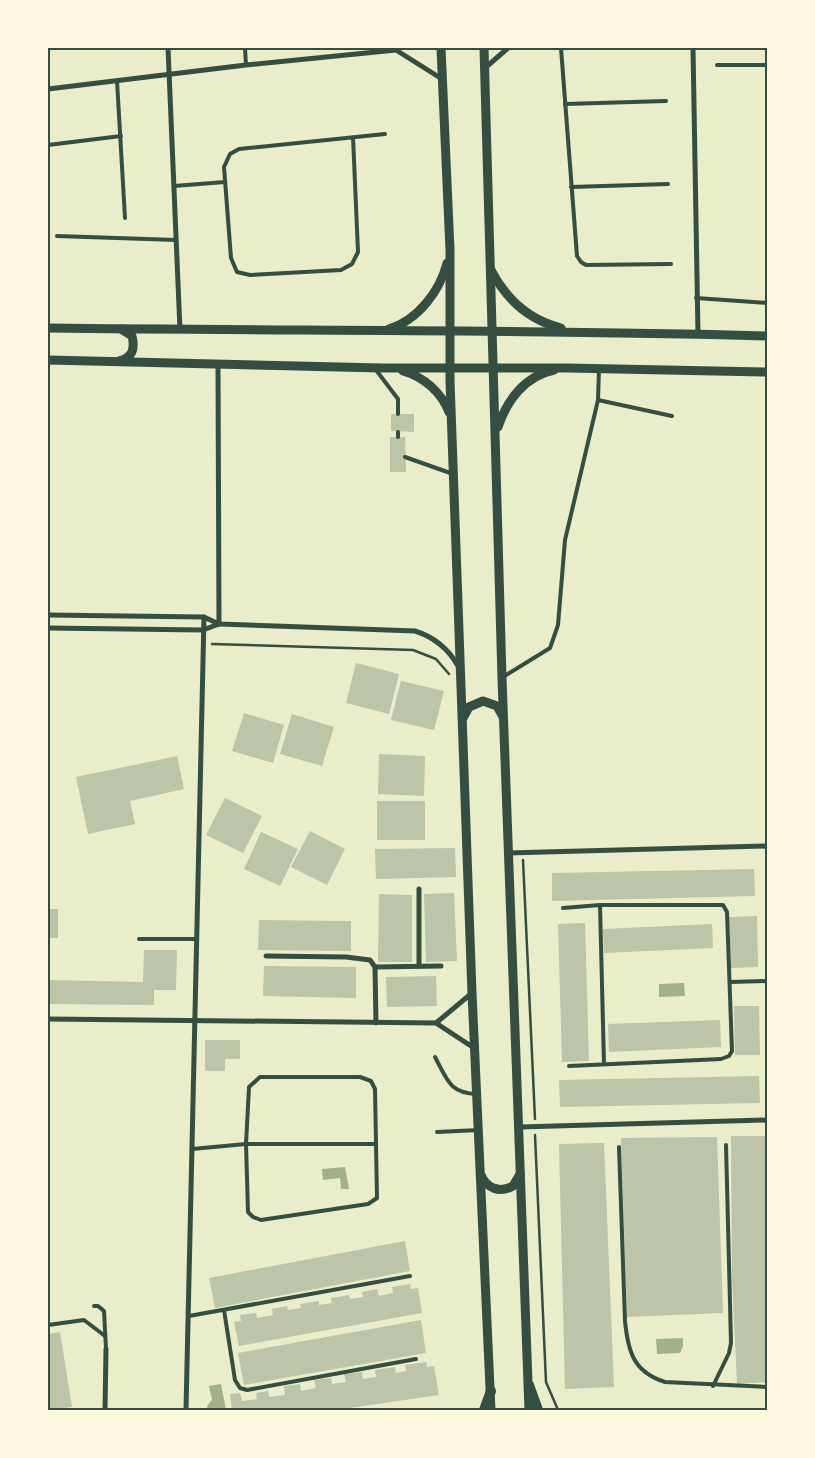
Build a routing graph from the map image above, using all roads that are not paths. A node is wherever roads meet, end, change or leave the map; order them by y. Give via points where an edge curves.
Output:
1 (168, 48) edge
2 (245, 48) edge
3 (441, 48) edge
4 (484, 48) edge
5 (508, 48) edge
6 (562, 48) edge
7 (693, 48) edge
8 (398, 49) edge
9 (246, 65) junction
10 (717, 65) dead end
11 (768, 65) edge
12 (484, 68) junction
13 (169, 74) junction
14 (442, 80) junction
15 (117, 81) junction
16 (48, 89) edge
17 (666, 101) dead end
18 (565, 104) junction
19 (385, 134) dead end
20 (121, 136) junction
21 (353, 137) junction
22 (48, 145) edge
23 (226, 182) junction
24 (668, 184) dead end
25 (174, 186) junction
26 (571, 187) junction
27 (125, 218) dead end
28 (57, 236) dead end
29 (176, 240) junction
30 (450, 250) junction
31 (671, 264) dead end
32 (490, 267) junction
33 (696, 298) junction
34 (768, 303) edge
35 (48, 328) edge
36 (116, 328) junction
37 (180, 330) junction
38 (376, 331) junction
39 (450, 331) junction
40 (492, 331) junction
41 (571, 331) junction
42 (698, 334) junction
43 (768, 336) edge
44 (48, 360) edge
45 (117, 362) junction
46 (218, 364) junction
47 (378, 368) junction
48 (450, 368) junction
49 (493, 368) junction
50 (568, 368) junction
51 (599, 368) junction
52 (768, 372) edge
53 (598, 400) junction
54 (398, 414) dead end
55 (672, 416) dead end
56 (452, 419) junction
57 (497, 450) junction
58 (405, 457) dead end
59 (454, 474) junction
60 (48, 615) edge
61 (204, 617) junction
62 (220, 624) junction
63 (48, 628) edge
64 (203, 630) junction
65 (460, 671) junction
66 (502, 678) junction
67 (462, 720) junction
68 (503, 720) junction
69 (768, 846) edge
70 (508, 853) junction
71 (419, 889) dead end
72 (600, 905) junction
73 (563, 908) dead end
74 (139, 939) dead end
75 (197, 939) junction
76 (266, 956) dead end
77 (419, 966) junction
78 (441, 966) dead end
79 (376, 967) junction
80 (768, 981) edge
81 (731, 982) junction
82 (472, 992) junction
83 (48, 1019) edge
84 (195, 1021) junction
85 (376, 1023) junction
86 (436, 1023) junction
87 (475, 1049) junction
88 (434, 1057) dead end
89 (604, 1064) junction
90 (569, 1066) dead end
91 (477, 1094) junction
92 (768, 1120) edge
93 (520, 1127) junction
94 (479, 1130) junction
95 (437, 1132) dead end
96 (246, 1144) junction
97 (375, 1144) junction
98 (726, 1145) dead end
99 (619, 1147) dead end
100 (192, 1149) junction
101 (521, 1169) junction
102 (480, 1170) junction
103 (410, 1276) dead end
104 (94, 1306) dead end
105 (224, 1310) junction
106 (189, 1316) junction
107 (48, 1325) edge
108 (105, 1336) junction
109 (106, 1349) joint
110 (416, 1360) dead end
111 (529, 1385) junction
112 (713, 1386) junction
113 (768, 1387) edge
114 (491, 1391) junction
115 (105, 1410) edge
116 (186, 1410) edge
117 (484, 1410) edge
118 (492, 1410) edge
119 (529, 1410) edge
120 (538, 1410) edge

1 - 13 street
2 - 9 lane
3 - 14 street
4 - 12 street
5 - 12 street
6 - 18 lane
7 - 33 street
8 - 9 street
8 - 14 street
9 - 13 street
10 - 11 lane
12 - 32 street
13 - 15 street
13 - 25 street
14 - 30 street
15 - 16 street
15 - 20 lane
17 - 18 lane
18 - 26 lane
19 - 21 lane
20 - 22 lane
20 - 27 lane
21 - 23 lane via 234,151 225,162
21 - 23 lane via 358,252 347,268 250,275 237,272 231,258
23 - 25 lane
24 - 26 lane
25 - 29 street
26 - 31 lane via 580,262 594,266
28 - 29 lane
29 - 37 street
30 - 38 street via 440,283 420,309 391,328
30 - 39 street
32 - 40 street
32 - 41 street via 498,283 522,309 545,323
33 - 34 lane
33 - 42 street
35 - 36 street
36 - 37 street
36 - 45 street via 132,336 134,345 126,360
37 - 38 street
38 - 39 street
39 - 40 street
39 - 48 street
40 - 41 street
40 - 49 street
41 - 42 street
42 - 43 street
44 - 45 street
45 - 46 street
46 - 47 street
46 - 62 street
47 - 48 street
47 - 54 lane via 398,399
47 - 56 street via 409,372 426,382 440,395
48 - 49 street
48 - 56 street
49 - 50 street
49 - 57 street
50 - 51 street
50 - 57 street via 530,380 515,394 504,410 497,430
51 - 52 street
51 - 53 lane
53 - 55 lane
53 - 66 lane via 565,540 558,625 550,648
56 - 59 street
57 - 66 street
58 - 59 lane
59 - 65 street
60 - 61 street
61 - 62 street
61 - 64 street
62 - 64 street
62 - 65 street via 415,631 442,645
63 - 64 street
64 - 75 street
65 - 67 street
66 - 68 street
67 - 68 street via 469,707 483,701 497,706
67 - 82 street
68 - 70 street
69 - 70 street
70 - 93 street
71 - 77 street
72 - 73 lane
72 - 81 lane via 723,905 727,912
72 - 89 lane
74 - 75 lane
75 - 84 street
76 - 79 street via 366,958
77 - 78 street
77 - 79 street
79 - 85 street
80 - 81 lane
81 - 89 lane via 732,1051 728,1056 721,1059
82 - 86 street
82 - 87 street
83 - 84 street
84 - 85 street
84 - 100 street
85 - 86 street
86 - 87 street
87 - 91 street
88 - 91 lane via 455,1090 462,1094
89 - 90 lane
91 - 94 street
92 - 93 street
93 - 101 street
94 - 95 lane
94 - 102 street
96 - 97 lane
96 - 97 lane via 248,1095 254,1081 260,1078 360,1077 371,1081 375,1089
96 - 97 lane via 248,1212 261,1220 368,1204 377,1198
96 - 100 lane
98 - 112 lane via 731,1336 729,1354
99 - 112 lane via 625,1321 630,1350 643,1370 656,1379
100 - 106 street
101 - 102 street via 513,1186 501,1190 489,1186
101 - 111 street
102 - 114 street
103 - 105 lane
104 - 108 lane via 104,1311
105 - 106 lane
105 - 110 lane via 235,1380 240,1388 247,1390
106 - 116 street
107 - 108 lane via 84,1320
108 - 109 lane
109 - 115 street
111 - 119 street
111 - 120 main road
112 - 113 lane
114 - 117 main road
114 - 118 street

